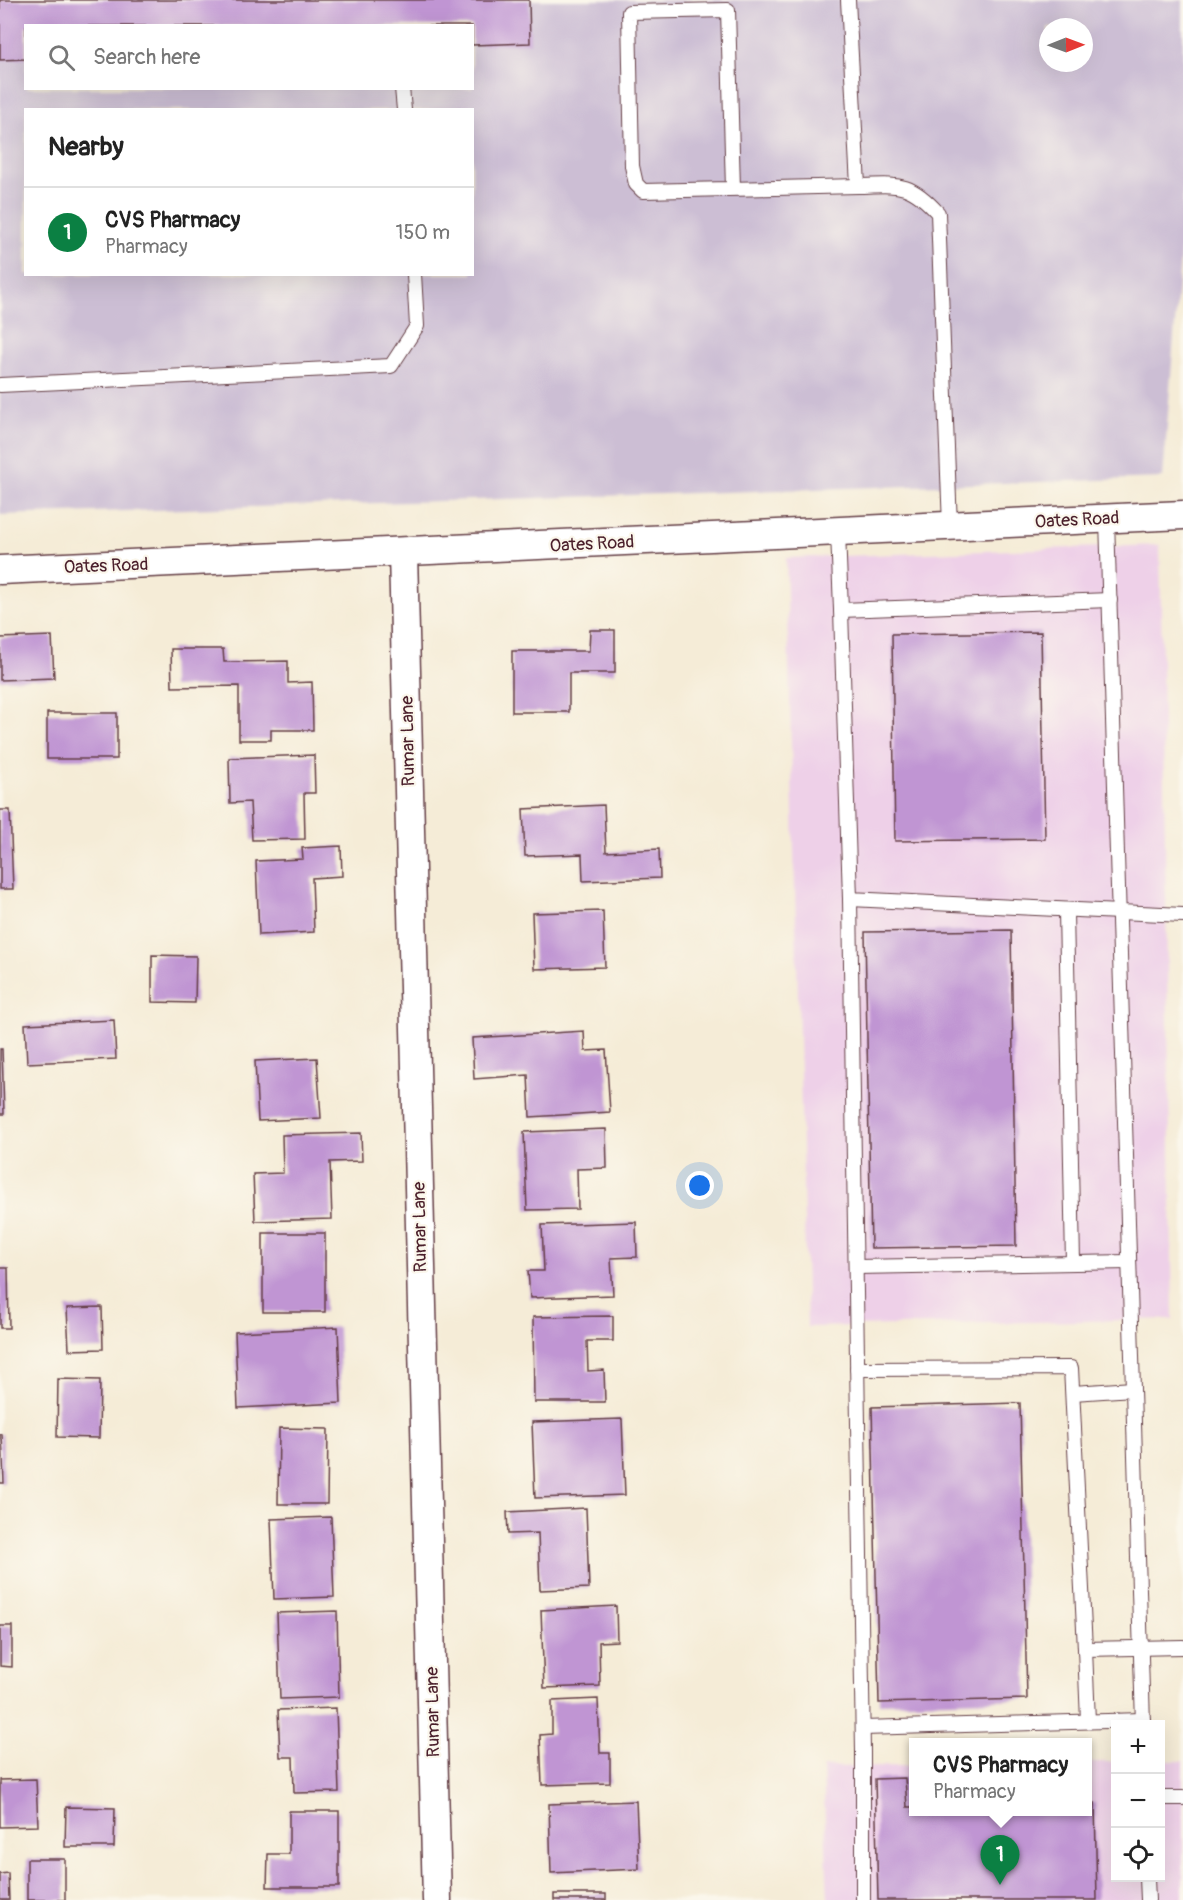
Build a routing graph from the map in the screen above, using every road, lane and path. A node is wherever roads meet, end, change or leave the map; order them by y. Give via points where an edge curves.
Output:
1 (848, 0) edge
2 (402, 90) edge
3 (404, 108) edge
4 (858, 186) junction
5 (733, 189) junction
6 (414, 276) edge
7 (0, 386) edge
8 (1183, 515) edge
9 (1107, 519) junction
10 (950, 526) junction
11 (838, 532) junction
12 (403, 553) junction
13 (0, 570) edge
14 (1110, 600) junction
15 (841, 609) junction
16 (850, 899) junction
17 (1066, 911) junction
18 (1119, 913) junction
19 (1183, 915) edge
20 (1129, 1262) junction
21 (1073, 1263) junction
22 (855, 1267) junction
23 (857, 1369) junction
24 (1133, 1389) junction
25 (1073, 1392) junction
26 (1141, 1647) junction
27 (1183, 1647) edge
28 (1085, 1649) junction
29 (1143, 1720) edge
30 (1088, 1721) junction
31 (1111, 1721) edge
32 (863, 1728) junction
33 (1165, 1798) edge
34 (1183, 1798) edge
35 (1148, 1882) edge
36 (437, 1900) edge
37 (863, 1900) edge
38 (1148, 1900) edge

1 - 4 lane
2 - 3 lane
4 - 5 lane
4 - 10 lane via 898,185 920,193 938,213
5 - 5 lane via 643,191 636,184 632,166 629,12 728,10
6 - 7 lane via 417,327 391,366
8 - 9 street, Oates Road
9 - 10 street, Oates Road
9 - 14 lane
10 - 11 street, Oates Road
11 - 12 street, Oates Road
11 - 15 lane
12 - 13 street, Oates Road
12 - 36 street, Rumar Lane
14 - 15 lane
14 - 18 lane
15 - 16 lane
16 - 17 lane
16 - 22 lane
17 - 18 lane
17 - 21 lane
18 - 19 lane
18 - 20 lane
20 - 21 lane
20 - 24 lane
21 - 22 lane
22 - 23 lane
23 - 25 lane via 1071,1368
23 - 32 lane
24 - 25 lane
24 - 26 lane
25 - 28 lane
26 - 27 lane
26 - 28 lane
26 - 29 lane
28 - 30 lane
30 - 31 lane
30 - 32 lane
32 - 37 lane
33 - 34 lane
35 - 38 lane

